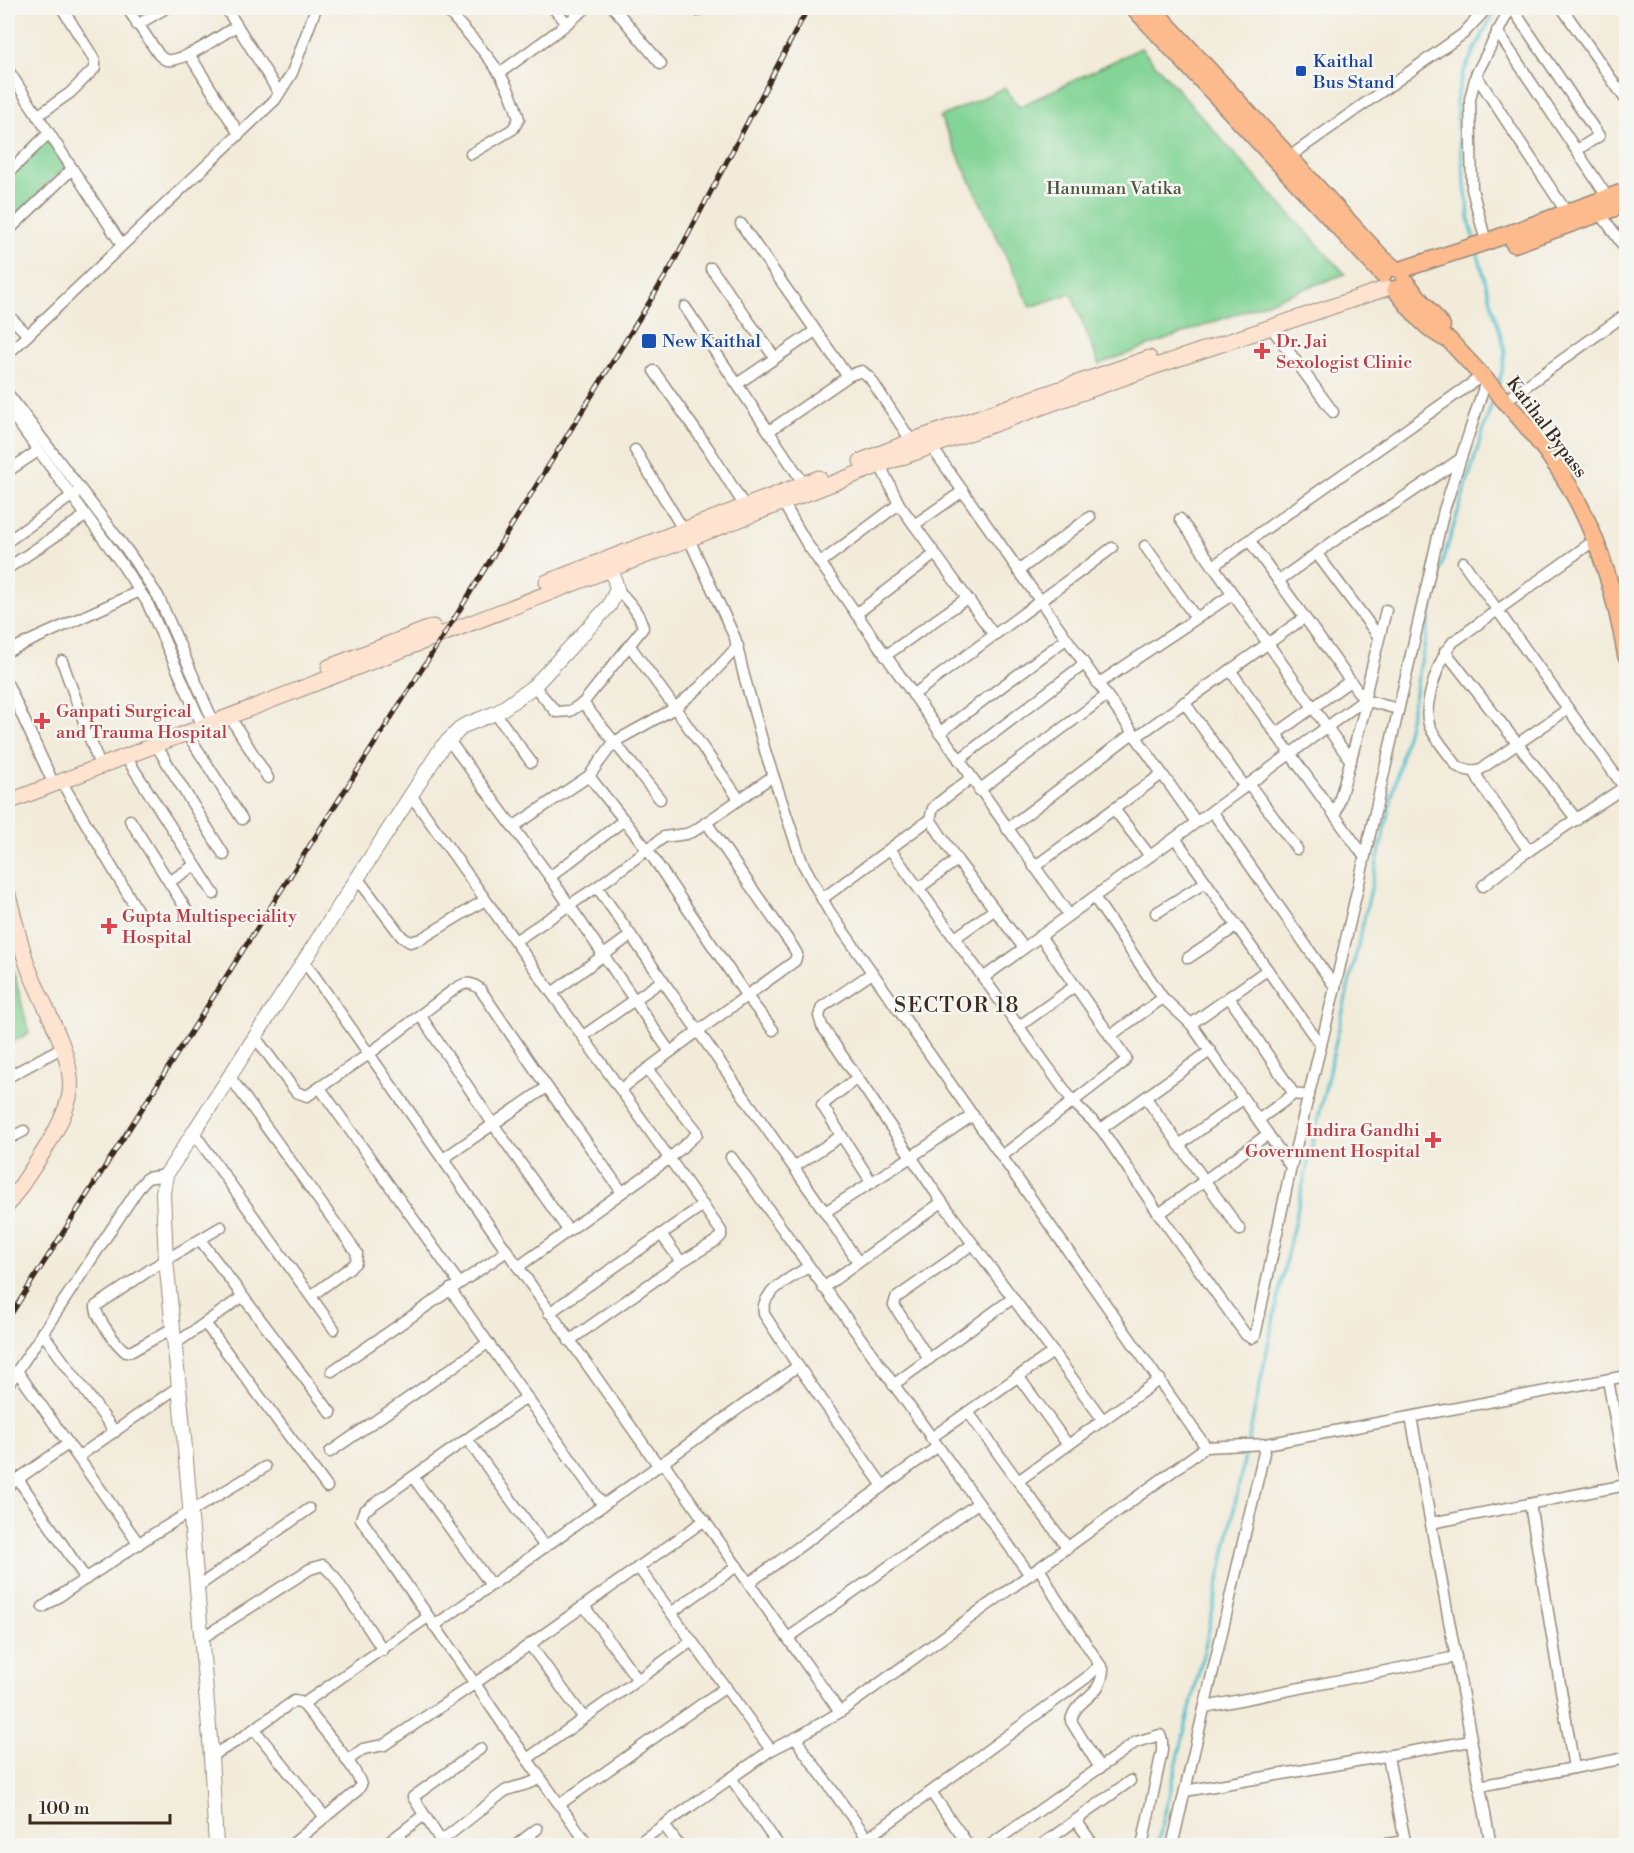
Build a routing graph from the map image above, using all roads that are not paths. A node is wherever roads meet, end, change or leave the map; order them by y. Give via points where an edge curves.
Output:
1 (62, 8) edge
2 (127, 8) edge
3 (166, 8) edge
4 (226, 8) edge
5 (316, 8) edge
6 (445, 8) edge
7 (553, 8) edge
8 (586, 8) edge
9 (614, 8) edge
10 (1134, 8) edge
11 (1152, 8) edge
12 (1487, 8) edge
13 (1507, 8) edge
14 (1562, 8) edge
15 (567, 24) junction
16 (137, 25) junction
17 (237, 26) junction
18 (1497, 31) junction
19 (189, 54) junction
20 (661, 64) dead end
21 (501, 72) junction
22 (1476, 75) junction
23 (10, 78) edge
24 (279, 93) junction
25 (1626, 100) edge
26 (37, 116) junction
27 (49, 133) junction
28 (239, 134) junction
29 (1577, 150) junction
30 (471, 154) dead end
31 (1289, 157) junction
32 (72, 169) junction
33 (8, 174) edge
34 (1626, 191) edge
35 (1608, 198) junction
36 (1626, 204) edge
37 (1567, 213) junction
38 (1601, 214) junction
39 (10, 224) edge
40 (741, 224) dead end
41 (122, 245) junction
42 (1479, 249) junction
43 (1626, 250) edge
44 (711, 268) dead end
45 (1394, 278) junction
46 (685, 307) dead end
47 (8, 315) edge
48 (1622, 317) dead end
49 (1271, 327) junction
50 (815, 331) junction
51 (28, 335) junction
52 (8, 354) edge
53 (776, 358) junction
54 (654, 371) dead end
55 (850, 375) junction
56 (1485, 380) junction
57 (737, 384) junction
58 (8, 394) edge
59 (1503, 399) junction
60 (8, 409) edge
61 (1333, 412) dead end
62 (769, 431) junction
63 (920, 446) junction
64 (635, 450) dead end
65 (38, 451) junction
66 (1459, 459) junction
67 (880, 465) junction
68 (8, 471) edge
69 (804, 484) junction
70 (81, 490) junction
71 (963, 490) junction
72 (70, 497) junction
73 (781, 498) junction
74 (899, 504) junction
75 (744, 506) junction
76 (85, 516) junction
77 (1090, 517) dead end
78 (1180, 519) dead end
79 (914, 525) junction
80 (686, 534) junction
81 (1249, 540) junction
82 (1595, 540) junction
83 (8, 541) edge
84 (1145, 546) dead end
85 (1112, 548) dead end
86 (935, 554) junction
87 (1317, 554) junction
88 (609, 562) junction
89 (1462, 562) dead end
90 (820, 563) junction
91 (1213, 566) junction
92 (8, 568) edge
93 (1018, 571) junction
94 (1278, 581) junction
95 (617, 589) junction
96 (140, 591) junction
97 (1233, 594) junction
98 (967, 598) junction
99 (1039, 600) junction
100 (1498, 609) junction
101 (1386, 610) dead end
102 (856, 614) junction
103 (1196, 618) junction
104 (1304, 618) junction
105 (1624, 624) edge
106 (994, 634) junction
107 (1379, 637) junction
108 (1066, 639) junction
109 (1268, 643) junction
110 (630, 646) junction
111 (738, 646) junction
112 (8, 651) edge
113 (1445, 651) junction
114 (1626, 655) edge
115 (885, 656) junction
116 (62, 661) dead end
117 (1084, 664) junction
118 (1230, 670) junction
119 (1350, 681) junction
120 (1098, 684) junction
121 (8, 685) edge
122 (534, 686) junction
123 (913, 696) junction
124 (1107, 696) junction
125 (1366, 701) junction
126 (1184, 702) junction
127 (583, 703) junction
128 (675, 708) junction
129 (1313, 708) junction
130 (1398, 709) junction
131 (1569, 709) junction
132 (495, 713) junction
133 (230, 717) junction
134 (206, 721) junction
135 (1327, 727) junction
136 (187, 733) junction
137 (939, 733) junction
138 (1276, 734) junction
139 (1135, 735) junction
140 (448, 739) junction
141 (614, 742) junction
142 (1519, 743) junction
143 (156, 745) junction
144 (1290, 754) junction
145 (126, 757) junction
146 (98, 758) junction
147 (958, 760) junction
148 (1351, 761) junction
149 (531, 762) dead end
150 (1474, 771) junction
151 (1162, 774) junction
152 (589, 776) junction
153 (773, 776) junction
154 (268, 778) dead end
155 (972, 778) junction
156 (56, 779) junction
157 (1247, 786) junction
158 (1625, 786) edge
159 (979, 790) junction
160 (8, 792) edge
161 (411, 795) junction
162 (660, 799) dead end
163 (739, 799) junction
164 (8, 802) edge
165 (1114, 809) junction
166 (1212, 811) junction
167 (1335, 816) junction
168 (242, 819) dead end
169 (930, 819) junction
170 (130, 820) dead end
171 (624, 820) junction
172 (1577, 820) junction
173 (706, 822) junction
174 (1196, 822) junction
175 (513, 827) junction
176 (1007, 829) junction
177 (1175, 838) junction
178 (646, 849) junction
179 (890, 849) junction
180 (1297, 849) dead end
181 (1529, 851) junction
182 (224, 855) dead end
183 (1150, 856) junction
184 (1364, 856) junction
185 (957, 860) junction
186 (195, 865) junction
187 (1034, 867) junction
188 (550, 877) junction
189 (358, 879) junction
190 (169, 882) junction
191 (1206, 882) junction
192 (1483, 886) dead end
193 (597, 887) junction
194 (919, 888) junction
195 (214, 894) dead end
196 (8, 895) edge
197 (1094, 897) junction
198 (822, 899) junction
199 (485, 900) junction
200 (568, 906) junction
201 (186, 909) dead end
202 (994, 910) junction
203 (1156, 913) dead end
204 (140, 915) dead end
205 (1069, 915) junction
206 (1237, 926) junction
207 (631, 935) junction
208 (1040, 936) junction
209 (955, 938) junction
210 (515, 941) junction
211 (1024, 948) junction
212 (604, 956) junction
213 (1188, 958) dead end
214 (304, 961) junction
215 (1267, 970) junction
216 (872, 973) junction
217 (983, 978) junction
218 (663, 980) junction
219 (1075, 986) junction
220 (1335, 987) junction
221 (552, 993) junction
222 (746, 995) junction
223 (1229, 997) junction
224 (1163, 998) junction
225 (634, 1001) junction
226 (420, 1015) junction
227 (1191, 1024) junction
228 (1018, 1027) junction
229 (698, 1030) junction
230 (773, 1030) dead end
231 (583, 1036) junction
232 (1110, 1036) junction
233 (255, 1037) junction
234 (1321, 1046) junction
235 (63, 1047) junction
236 (1210, 1051) junction
237 (670, 1052) junction
238 (369, 1054) junction
239 (647, 1069) junction
240 (8, 1077) edge
241 (230, 1077) junction
242 (857, 1078) junction
243 (320, 1088) junction
244 (548, 1088) junction
245 (621, 1089) junction
246 (1294, 1094) junction
247 (1309, 1096) junction
248 (1146, 1098) junction
249 (1243, 1099) junction
250 (1074, 1102) junction
251 (973, 1115) junction
252 (1258, 1120) junction
253 (493, 1124) junction
254 (1101, 1128) junction
255 (24, 1131) dead end
256 (194, 1133) junction
257 (1268, 1134) junction
258 (841, 1136) junction
259 (8, 1139) edge
260 (1179, 1145) junction
261 (1002, 1156) junction
262 (731, 1157) dead end
263 (911, 1157) junction
264 (670, 1158) junction
265 (442, 1159) junction
266 (794, 1167) junction
267 (1291, 1167) junction
268 (166, 1175) junction
269 (1205, 1180) junction
270 (872, 1183) junction
271 (622, 1192) junction
272 (942, 1202) junction
273 (8, 1205) edge
274 (703, 1205) junction
275 (825, 1212) junction
276 (1159, 1214) junction
277 (221, 1227) dead end
278 (568, 1230) junction
279 (1240, 1230) dead end
280 (661, 1234) junction
281 (201, 1240) junction
282 (973, 1244) junction
283 (507, 1251) junction
284 (166, 1260) junction
285 (681, 1262) junction
286 (858, 1262) junction
287 (518, 1267) junction
288 (808, 1267) junction
289 (454, 1286) junction
290 (823, 1288) junction
291 (311, 1296) junction
292 (242, 1297) junction
293 (1013, 1298) junction
294 (549, 1313) junction
295 (205, 1323) junction
296 (172, 1328) junction
297 (334, 1329) dead end
298 (42, 1332) junction
299 (569, 1341) junction
300 (488, 1343) junction
301 (175, 1344) junction
302 (1053, 1352) junction
303 (929, 1359) junction
304 (798, 1366) junction
305 (17, 1371) junction
306 (332, 1371) dead end
307 (1018, 1376) junction
308 (1626, 1376) edge
309 (1160, 1379) junction
310 (1608, 1380) junction
311 (8, 1385) edge
312 (893, 1385) junction
313 (178, 1387) junction
314 (527, 1397) junction
315 (968, 1412) junction
316 (331, 1413) dead end
317 (1411, 1416) junction
318 (1103, 1420) junction
319 (115, 1432) junction
320 (468, 1439) junction
321 (934, 1442) junction
322 (68, 1444) junction
323 (1262, 1444) junction
324 (1068, 1445) junction
325 (1206, 1447) junction
326 (330, 1452) dead end
327 (78, 1457) junction
328 (660, 1463) junction
329 (265, 1467) dead end
330 (413, 1477) junction
331 (18, 1479) junction
332 (1626, 1479) edge
333 (1018, 1481) junction
334 (1626, 1485) edge
335 (8, 1486) edge
336 (327, 1486) dead end
337 (883, 1486) junction
338 (978, 1503) junction
339 (603, 1504) junction
340 (1530, 1504) junction
341 (309, 1509) dead end
342 (191, 1511) junction
343 (705, 1520) junction
344 (1431, 1523) junction
345 (139, 1544) junction
346 (545, 1547) junction
347 (1068, 1548) junction
348 (737, 1566) junction
349 (639, 1567) junction
350 (1035, 1572) junction
351 (86, 1579) junction
352 (749, 1583) junction
353 (491, 1585) junction
354 (197, 1587) junction
355 (584, 1606) junction
356 (43, 1607) dead end
357 (672, 1612) junction
358 (431, 1622) junction
359 (202, 1638) junction
360 (788, 1638) junction
361 (692, 1641) junction
362 (530, 1645) junction
363 (383, 1650) junction
364 (1456, 1657) junction
365 (1100, 1665) junction
366 (638, 1680) junction
367 (474, 1684) junction
368 (726, 1687) junction
369 (303, 1704) junction
370 (1205, 1707) junction
371 (840, 1712) junction
372 (584, 1718) junction
373 (254, 1730) junction
374 (801, 1735) junction
375 (1471, 1741) junction
376 (480, 1749) dead end
377 (771, 1750) junction
378 (211, 1756) junction
379 (1388, 1757) junction
380 (1626, 1758) edge
381 (527, 1759) junction
382 (347, 1761) junction
383 (1100, 1768) junction
384 (1574, 1768) junction
385 (540, 1778) junction
386 (731, 1778) junction
387 (1130, 1781) dead end
388 (1479, 1786) junction
389 (1185, 1791) junction
390 (931, 1792) junction
391 (560, 1804) junction
392 (424, 1815) junction
393 (325, 1817) junction
394 (1076, 1820) junction
395 (664, 1825) junction
396 (537, 1830) dead end
397 (871, 1842) edge
398 (442, 1843) edge
399 (1405, 1843) edge
400 (216, 1845) edge
401 (290, 1845) edge
402 (384, 1845) edge
403 (515, 1845) edge
404 (589, 1845) edge
405 (634, 1845) edge
406 (679, 1845) edge
407 (779, 1845) edge
408 (969, 1845) edge
409 (989, 1845) edge
410 (1040, 1845) edge
411 (1094, 1845) edge
412 (1142, 1845) edge
413 (1172, 1845) edge
414 (1376, 1845) edge
415 (1491, 1845) edge

1 - 26 street via 91,54 95,68 70,93
2 - 16 street
3 - 16 street
4 - 17 street
5 - 24 street via 292,73
6 - 21 street
7 - 15 street
8 - 15 street
9 - 20 street
10 - 45 main road, Katihal Bypass
11 - 31 main road, Katihal Bypass
12 - 31 street via 1463,34
13 - 18 street
13 - 29 street via 1599,136
14 - 25 street
15 - 21 street
16 - 19 street via 163,59 170,61
17 - 19 street
17 - 24 street
18 - 22 street
18 - 29 street
19 - 28 street
21 - 30 street via 519,119 513,129
22 - 37 street
22 - 42 street via 1470,99 1470,170
23 - 26 street
24 - 28 street
26 - 27 street
27 - 32 street
27 - 33 street
28 - 41 street
29 - 35 street
31 - 45 main road, Katihal Bypass via 1382,258
32 - 39 street
32 - 41 street
34 - 35 main road
35 - 37 main road
36 - 38 main road
37 - 42 main road
38 - 42 main road
38 - 43 street
40 - 50 street
41 - 51 street
42 - 45 main road
44 - 53 street
45 - 49 main road
45 - 56 main road, Katihal Bypass via 1410,308 1440,337 1449,340
45 - 63 main road
46 - 57 street
47 - 51 street
48 - 59 street
49 - 61 street
49 - 63 main road
50 - 53 street
50 - 55 street
51 - 52 street
53 - 57 street
54 - 75 street
55 - 62 street
55 - 63 street via 862,371 870,378
56 - 59 main road, Katihal Bypass
56 - 66 street
56 - 81 street
57 - 62 street
58 - 70 street
59 - 82 main road, Katihal Bypass via 1555,465
60 - 65 street
62 - 69 street
63 - 67 main road
63 - 69 main road
63 - 71 street
64 - 80 street
65 - 68 street
65 - 72 street
66 - 87 street
66 - 130 street
67 - 73 main road
67 - 74 street
69 - 73 main road
70 - 72 street
70 - 134 street via 158,596
71 - 79 street
71 - 93 street
72 - 76 street
72 - 83 street
73 - 75 main road
73 - 80 main road
73 - 90 street
74 - 79 street
74 - 90 street
75 - 80 main road
76 - 92 street
76 - 96 street
77 - 93 street
78 - 91 street
79 - 86 street
80 - 88 main road
80 - 111 street
81 - 91 street
81 - 94 street
82 - 100 street
82 - 105 main road, Katihal Bypass
84 - 103 street
85 - 99 street
86 - 98 street
86 - 102 street
87 - 94 street
87 - 107 street
88 - 95 street
88 - 133 main road
88 - 134 main road
89 - 100 street
90 - 102 street
91 - 97 street
93 - 99 street
94 - 104 street
95 - 110 street via 642,620 643,628
95 - 122 street via 609,606
96 - 112 street
96 - 134 street
97 - 103 street
97 - 109 street
98 - 106 street
98 - 115 street
99 - 106 street
99 - 108 street
100 - 113 street
100 - 131 street
101 - 107 street
102 - 115 street
103 - 120 street
104 - 109 street
104 - 119 street
105 - 114 main road, Katihal Bypass
106 - 123 street
107 - 125 street
108 - 117 street
108 - 137 street
109 - 118 street
109 - 129 street
110 - 127 street
110 - 128 street
111 - 128 street
111 - 153 street
113 - 142 street
113 - 150 street via 1429,702 1428,719 1457,766
115 - 123 street
116 - 146 street
117 - 120 street
117 - 147 street
118 - 126 street
118 - 138 street
119 - 125 street
119 - 129 street
120 - 124 street
121 - 156 street
122 - 127 street via 556,712 570,711
122 - 132 street
123 - 137 street
124 - 139 street
124 - 159 street
125 - 130 street
125 - 135 street
125 - 148 street
126 - 139 street
126 - 157 street
127 - 141 street
128 - 141 street
128 - 163 street
129 - 135 street
129 - 138 street
130 - 184 street
131 - 142 street
131 - 158 street
132 - 140 street via 464,726
132 - 149 street
133 - 134 main road
133 - 154 street
134 - 136 main road
134 - 146 main road
135 - 144 street
135 - 148 street
136 - 143 main road
136 - 168 street
137 - 147 street
138 - 144 street
139 - 151 street
139 - 176 street
140 - 161 street
140 - 175 street
141 - 152 street
141 - 162 street
142 - 150 street
142 - 172 street
143 - 145 main road
143 - 182 street
144 - 157 street
144 - 167 street
145 - 156 main road
145 - 186 street
146 - 156 main road
147 - 155 street
148 - 167 street
150 - 181 street
151 - 165 street
151 - 174 street
152 - 171 street
152 - 175 street
153 - 163 street
153 - 198 street via 802,862
155 - 159 street
155 - 169 street via 937,804
156 - 160 main road
156 - 164 main road
156 - 204 street
157 - 166 street
157 - 180 street
158 - 172 street
159 - 176 street
161 - 189 street
161 - 199 street
163 - 173 street
165 - 183 street
165 - 187 street
166 - 174 street
166 - 220 street
167 - 184 street
169 - 179 street
169 - 185 street
170 - 190 street
171 - 178 street
171 - 188 street
172 - 181 street
173 - 178 street via 686,834 664,837
173 - 222 street via 797,954 789,968
174 - 177 street
175 - 188 street
176 - 187 street
177 - 183 street
177 - 191 street
178 - 193 street
178 - 222 street
179 - 194 street
179 - 198 street
181 - 192 street
183 - 197 street
184 - 220 street
185 - 194 street
185 - 202 street
186 - 190 street
186 - 195 street
187 - 205 street
188 - 200 street
189 - 199 street via 410,942
189 - 214 street
190 - 201 street
191 - 203 street
191 - 206 street
193 - 200 street
193 - 207 street
194 - 209 street
196 - 235 main road via 26,961
197 - 205 street
197 - 224 street
198 - 216 street
199 - 210 street
200 - 210 street
200 - 212 street
202 - 209 street
202 - 211 street
205 - 208 street
206 - 213 street
206 - 215 street
207 - 212 street
207 - 218 street
208 - 211 street
208 - 219 street
209 - 217 street
210 - 221 street
211 - 217 street
212 - 221 street
212 - 225 street
214 - 233 street
214 - 238 street
215 - 223 street
215 - 234 street
216 - 242 street via 828,1002 819,1017
216 - 251 street
217 - 228 street
218 - 225 street
218 - 229 street
219 - 228 street
219 - 232 street
220 - 234 street
221 - 231 street
222 - 229 street
222 - 230 street
223 - 227 street
223 - 246 street
224 - 227 street
224 - 232 street
225 - 231 street
225 - 237 street
226 - 238 street
226 - 244 street via 464,983 475,984
226 - 253 street
227 - 236 street
228 - 250 street
229 - 237 street
229 - 266 street
231 - 245 street
232 - 250 street via 1126,1058
233 - 241 street
233 - 243 street via 296,1092 307,1096
234 - 247 street
235 - 240 street
235 - 273 main road via 71,1079 62,1119
236 - 248 street
236 - 249 street
237 - 239 street
238 - 243 street
238 - 265 street
239 - 245 street
239 - 264 street via 696,1130 694,1138
241 - 256 street
241 - 291 street via 357,1253 352,1266
242 - 258 street via 822,1105
242 - 263 street
243 - 289 street
244 - 253 street
244 - 271 street
245 - 264 street
246 - 247 street
246 - 252 street
247 - 267 street
248 - 254 street
248 - 260 street
249 - 252 street
249 - 260 street
250 - 254 street
250 - 261 street
251 - 261 street
251 - 263 street
252 - 257 street
253 - 265 street
253 - 278 street
254 - 276 street
255 - 259 street
256 - 268 street
256 - 291 street
257 - 267 street
257 - 269 street
258 - 266 street
258 - 270 street
260 - 269 street
261 - 309 street
262 - 288 street
263 - 270 street
263 - 272 street
264 - 271 street
264 - 274 street
265 - 283 street
266 - 275 street
267 - 276 street via 1255,1336 1251,1338
268 - 284 street
268 - 298 street via 147,1178 140,1186
269 - 276 street
269 - 279 street
270 - 275 street
271 - 278 street
272 - 282 street
272 - 286 street
274 - 280 street
274 - 285 street via 721,1236
275 - 286 street
277 - 281 street
278 - 287 street
280 - 285 street
280 - 294 street
281 - 284 street
281 - 292 street
282 - 293 street
282 - 303 street via 896,1298 894,1305
283 - 287 street
283 - 289 street
284 - 296 street
284 - 296 street via 100,1302 96,1311 126,1352
285 - 299 street
286 - 290 street
287 - 294 street
288 - 290 street
288 - 304 street via 767,1296 762,1306
289 - 300 street
289 - 306 street
290 - 312 street
291 - 297 street
292 - 295 street
292 - 316 street
293 - 302 street
293 - 303 street
294 - 299 street
295 - 301 street
295 - 336 street
296 - 301 street
298 - 305 street
298 - 319 street
299 - 328 street
300 - 314 street
300 - 326 street
301 - 313 street
302 - 307 street
302 - 318 street
303 - 312 street
304 - 328 street
304 - 337 street
305 - 311 street
305 - 322 street
307 - 315 street
307 - 324 street
308 - 310 street
309 - 318 street
309 - 325 street
310 - 317 street
310 - 332 street
312 - 321 street
313 - 319 street
313 - 342 street
314 - 320 street
314 - 339 street
315 - 321 street
315 - 333 street
317 - 323 street
317 - 344 street
318 - 324 street
319 - 327 street
320 - 330 street
320 - 346 street
321 - 337 street
321 - 338 street
322 - 327 street
322 - 331 street
323 - 325 street
323 - 370 street
324 - 333 street
325 - 347 street
327 - 345 street
328 - 339 street
328 - 343 street
329 - 342 street
330 - 353 street
330 - 358 street via 364,1511 361,1519
331 - 335 street
331 - 351 street
333 - 347 street
334 - 340 street
337 - 352 street
338 - 350 street
338 - 360 street
339 - 346 street
340 - 344 street
340 - 384 street
341 - 354 street
342 - 345 street
342 - 354 street
343 - 348 street
343 - 349 street
344 - 364 street
345 - 351 street
346 - 353 street
347 - 350 street
348 - 352 street
348 - 357 street
349 - 355 street
349 - 357 street
350 - 365 street
350 - 371 street
351 - 356 street
352 - 360 street
353 - 358 street
354 - 359 street
355 - 362 street
355 - 366 street
357 - 361 street
358 - 363 street
358 - 367 street
359 - 363 street via 310,1569 323,1565
359 - 378 street
360 - 371 street
361 - 366 street
361 - 368 street
362 - 367 street
362 - 372 street
363 - 369 street
364 - 370 street
364 - 375 street
365 - 383 street via 1101,1685 1073,1713 1071,1721
365 - 390 street
366 - 372 street
367 - 381 street
367 - 382 street via 384,1745 363,1749
368 - 377 street
368 - 391 street
369 - 373 street via 294,1701
369 - 382 street
370 - 389 street
371 - 374 street
372 - 381 street
373 - 378 street
373 - 393 street
374 - 377 street
374 - 397 street via 801,1747
375 - 379 street
375 - 388 street
376 - 392 street via 413,1797
377 - 386 street
378 - 400 street
379 - 389 street
379 - 399 street
380 - 384 street
381 - 385 street
382 - 393 street via 361,1785
383 - 409 street
383 - 412 street via 1136,1742 1156,1735 1162,1737
384 - 388 street
385 - 391 street
385 - 398 street via 505,1791
386 - 395 street
386 - 407 street
387 - 394 street
388 - 415 street
389 - 413 street
390 - 397 street
390 - 408 street
391 - 404 street
392 - 398 street
392 - 402 street
393 - 401 street
394 - 410 street
394 - 411 street
395 - 405 street
395 - 406 street
396 - 403 street
399 - 414 street

